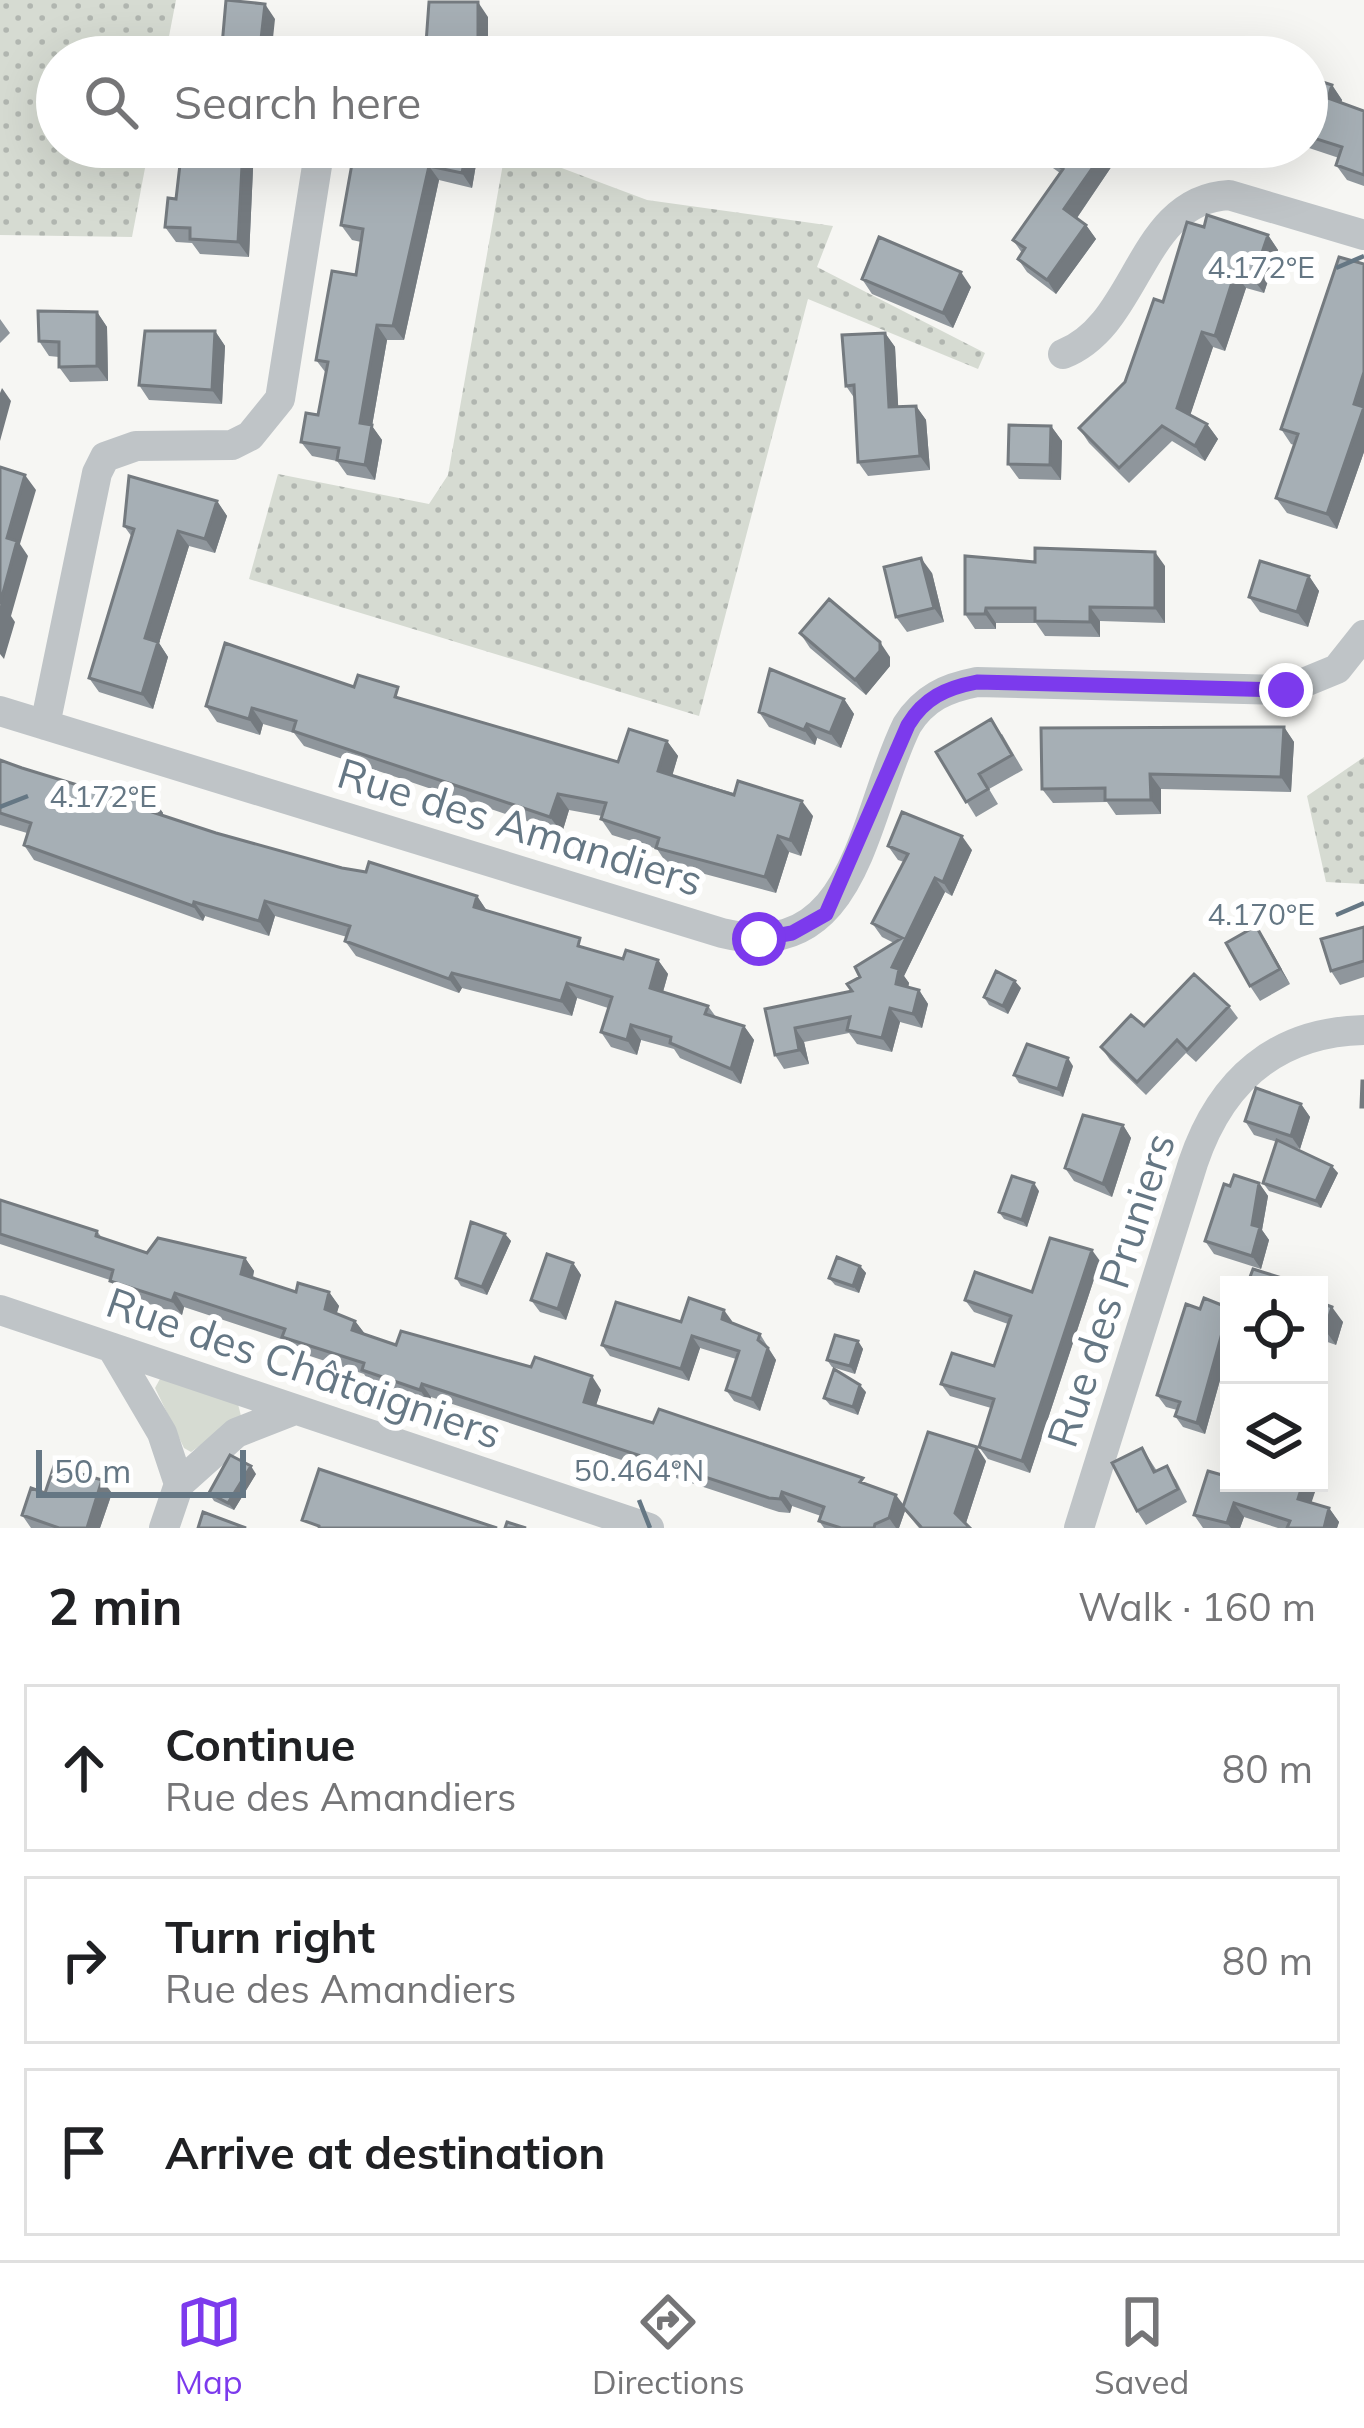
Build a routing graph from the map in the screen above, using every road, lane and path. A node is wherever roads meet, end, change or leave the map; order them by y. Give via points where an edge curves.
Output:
1 (317, 168) edge
2 (1364, 235) edge
3 (1063, 354) dead end
4 (1364, 635) edge
5 (0, 711) edge
6 (45, 725) junction
7 (1364, 1030) edge
8 (0, 1310) edge
9 (112, 1348) junction
10 (292, 1411) junction
11 (179, 1484) junction
12 (164, 1528) edge
13 (650, 1528) edge
14 (1078, 1528) edge

1 - 6 street via 280,399 232,445 136,446 105,458
2 - 3 street via 1209,196 1171,218 1101,332
4 - 6 street, Rue des Amandiers via 1337,669 1286,690 977,682 944,691 908,725 826,914 759,939
5 - 6 street, Rue des Amandiers
7 - 14 street, Rue des Pruniers via 1284,1043 1218,1106
8 - 9 street, Rue des Châtaigniers
9 - 10 street, Rue des Châtaigniers
9 - 11 street via 147,1402
10 - 11 street via 236,1432
10 - 13 street, Rue des Châtaigniers
11 - 12 street

